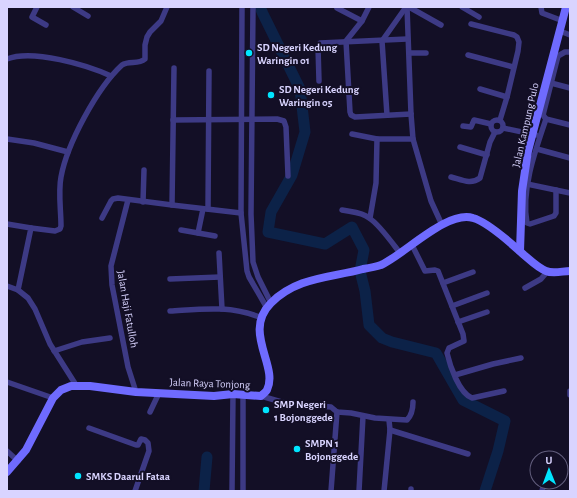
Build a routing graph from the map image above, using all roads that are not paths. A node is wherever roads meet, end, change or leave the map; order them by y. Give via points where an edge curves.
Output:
1 (37, 7) edge
2 (73, 7) edge
3 (167, 7) edge
4 (242, 7) edge
5 (253, 7) edge
6 (369, 7) edge
7 (407, 7) edge
8 (462, 7) edge
9 (541, 7) edge
10 (566, 7) edge
11 (337, 8) dead end
12 (88, 16) dead end
13 (479, 17) dead end
14 (362, 21) junction
15 (563, 21) junction
16 (471, 24) dead end
17 (441, 25) dead end
18 (46, 26) dead end
19 (560, 31) junction
20 (570, 35) edge
21 (407, 39) junction
22 (346, 41) junction
23 (382, 41) junction
24 (570, 52) edge
25 (409, 53) junction
26 (426, 53) dead end
27 (468, 55) dead end
28 (7, 59) edge
29 (513, 67) junction
30 (174, 68) dead end
31 (209, 70) dead end
32 (111, 76) junction
33 (319, 81) dead end
34 (551, 83) junction
35 (570, 88) edge
36 (480, 89) dead end
37 (507, 97) junction
38 (387, 114) junction
39 (411, 114) junction
40 (546, 119) junction
41 (173, 120) junction
42 (209, 120) junction
43 (241, 120) junction
44 (252, 120) junction
45 (500, 120) junction
46 (491, 124) junction
47 (570, 125) edge
48 (463, 126) dead end
49 (503, 128) junction
50 (495, 132) junction
51 (352, 134) dead end
52 (532, 134) junction
53 (541, 136) junction
54 (7, 139) edge
55 (377, 139) junction
56 (413, 139) junction
57 (460, 147) dead end
58 (537, 149) junction
59 (68, 152) junction
60 (487, 155) junction
61 (570, 158) edge
62 (144, 170) dead end
63 (288, 176) dead end
64 (451, 177) dead end
65 (527, 184) junction
66 (556, 190) junction
67 (570, 193) edge
68 (128, 200) junction
69 (143, 202) junction
70 (172, 206) junction
71 (205, 209) junction
72 (342, 210) dead end
73 (241, 213) junction
74 (102, 218) dead end
75 (370, 218) junction
76 (7, 224) edge
77 (442, 225) junction
78 (31, 228) junction
79 (181, 230) dead end
80 (198, 233) junction
81 (215, 236) dead end
82 (412, 245) junction
83 (520, 251) junction
84 (219, 253) dead end
85 (400, 253) junction
86 (570, 271) edge
87 (474, 272) dead end
88 (547, 272) junction
89 (220, 277) junction
90 (170, 279) dead end
91 (443, 283) junction
92 (7, 286) edge
93 (525, 288) dead end
94 (18, 290) junction
95 (487, 292) dead end
96 (269, 306) junction
97 (452, 306) junction
98 (222, 309) junction
99 (170, 311) dead end
100 (487, 312) dead end
101 (262, 318) junction
102 (458, 322) junction
103 (110, 338) dead end
104 (54, 351) junction
105 (521, 358) dead end
106 (455, 375) junction
107 (7, 382) edge
108 (76, 385) junction
109 (504, 391) dead end
110 (570, 391) edge
111 (134, 392) junction
112 (159, 393) junction
113 (233, 394) junction
114 (243, 395) junction
115 (570, 395) edge
116 (261, 396) junction
117 (53, 398) junction
118 (413, 402) dead end
119 (150, 412) dead end
120 (337, 412) junction
121 (363, 416) junction
122 (389, 420) junction
123 (89, 428) dead end
124 (390, 430) junction
125 (7, 451) edge
126 (468, 454) dead end
127 (18, 461) junction
128 (7, 472) edge
129 (135, 491) edge
130 (233, 491) edge
131 (242, 491) edge
132 (332, 491) edge
133 (359, 491) edge
134 (384, 491) edge

1 - 18 street via 32,17
2 - 12 street
3 - 32 street via 161,21 147,37 144,45 145,59 124,64
4 - 43 street
5 - 44 street
6 - 14 street
7 - 17 street
7 - 21 street
7 - 23 street
8 - 13 street
9 - 15 street via 542,14
10 - 15 main road, Jalan Kampung Pulo
11 - 14 street
14 - 22 street
15 - 19 main road, Jalan Kampung Pulo
16 - 29 street via 517,37 518,51
19 - 20 street
19 - 52 main road, Jalan Kampung Pulo
21 - 23 street
21 - 25 street
22 - 23 street
22 - 33 street via 319,44
22 - 38 street via 351,115 355,117
23 - 38 street
24 - 34 street via 558,56
25 - 26 street
25 - 39 street
27 - 29 street
28 - 32 street via 23,56 46,58 91,68
29 - 37 street
30 - 41 street
31 - 42 street
32 - 59 street via 90,108
34 - 35 street
34 - 40 street via 543,115
36 - 37 street
37 - 45 street
38 - 39 street
39 - 56 street
40 - 47 street
40 - 53 street
41 - 42 street
41 - 70 street
42 - 43 street
42 - 71 street
43 - 44 street
43 - 73 street
44 - 63 street via 284,121
44 - 96 street via 253,262
45 - 46 street via 494,120
45 - 49 street
46 - 48 street via 474,120 471,127
46 - 50 street
49 - 50 street via 500,132
49 - 52 street
50 - 60 street
51 - 55 street
52 - 53 street
52 - 83 main road, Jalan Kampung Pulo via 522,191
53 - 58 street
54 - 59 street
55 - 56 street
55 - 75 street via 376,183
56 - 77 street
57 - 60 street
58 - 61 street
58 - 65 street
59 - 78 street via 61,178 60,229 56,231
60 - 64 street via 480,178 476,181
62 - 69 street
65 - 66 street
65 - 66 street via 528,224 554,216
66 - 67 street
68 - 69 street
68 - 74 street via 113,199
68 - 111 street, Jalan Haji Fatulloh via 111,266 112,285
69 - 70 street
70 - 71 street
71 - 73 street
71 - 80 street
72 - 75 street
73 - 96 street via 247,271
75 - 85 street
76 - 78 street
77 - 82 main road
77 - 83 main road via 461,217 475,218
78 - 94 street
79 - 80 street
80 - 81 street
82 - 85 main road
82 - 91 street via 425,271 437,270
83 - 88 main road
84 - 89 street
85 - 96 main road, Jalan Raya Tonjong via 380,265 320,277 299,285 281,295
86 - 88 main road
87 - 91 street
88 - 93 street via 541,279
89 - 90 street
89 - 98 street
91 - 97 street
92 - 94 street
94 - 104 street via 28,298 35,309
95 - 97 street
96 - 101 main road, Jalan Raya Tonjong
97 - 102 street
98 - 99 street
98 - 101 street via 248,312
100 - 102 street
101 - 116 main road, Jalan Raya Tonjong via 260,340 269,383
102 - 106 street via 464,341 449,348 447,353
103 - 104 street via 82,342
104 - 108 street
105 - 106 street
106 - 109 street via 470,398
107 - 117 street
108 - 111 main road, Jalan Raya Tonjong
108 - 117 main road, Jalan Raya Tonjong via 65,388
110 - 115 street
111 - 112 main road, Jalan Raya Tonjong
112 - 113 main road, Jalan Raya Tonjong via 214,396
112 - 119 street
113 - 114 main road, Jalan Raya Tonjong
113 - 130 street
114 - 116 main road, Jalan Raya Tonjong
114 - 131 street
116 - 120 street via 285,403 331,407
117 - 127 main road, Jalan Raya Tonjong
118 - 122 street via 413,411 409,419
120 - 121 street
120 - 132 street
121 - 122 street
121 - 133 street
122 - 124 street
123 - 129 street via 136,445 141,439 148,443 149,452
124 - 126 street
124 - 134 street
125 - 127 street
127 - 128 main road, Jalan Raya Tonjong

